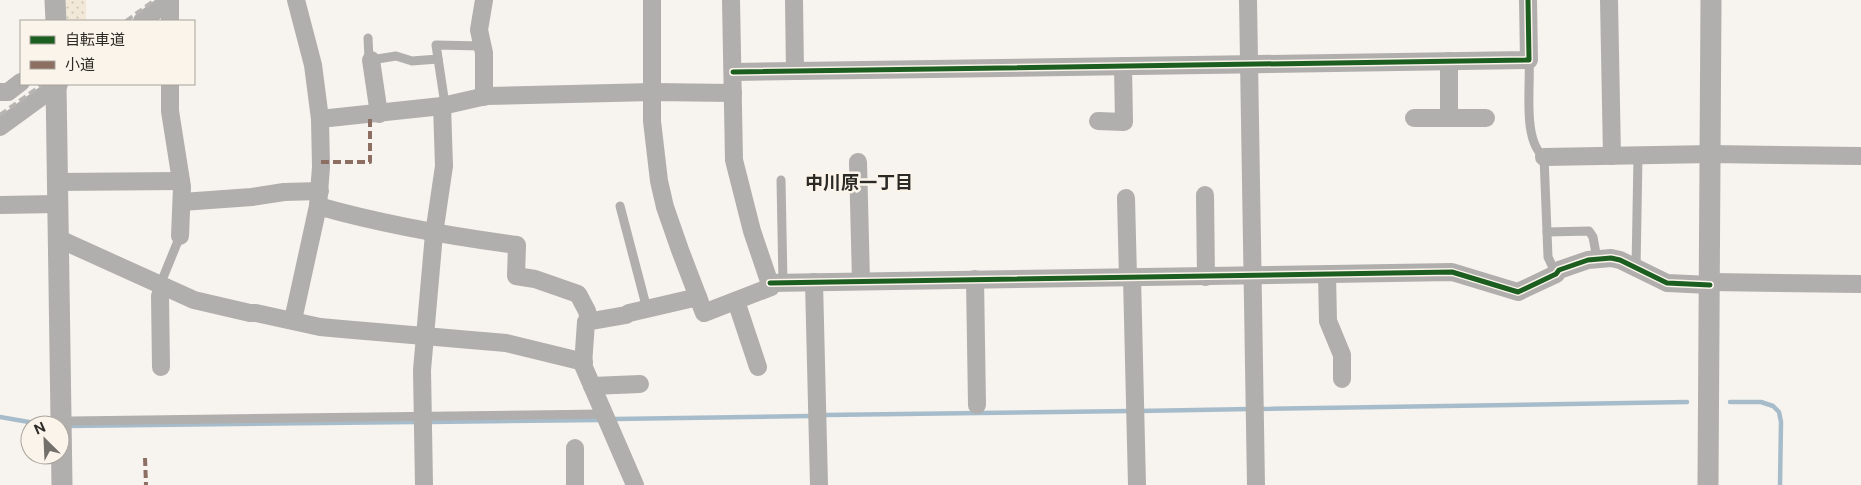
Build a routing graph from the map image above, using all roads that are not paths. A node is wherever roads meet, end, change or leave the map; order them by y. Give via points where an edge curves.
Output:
1 (55, 0) edge
2 (170, 0) edge
3 (296, 0) edge
4 (484, 0) edge
5 (652, 0) edge
6 (732, 0) edge
7 (794, 0) edge
8 (1248, 0) edge
9 (1528, 0) edge
10 (1609, 0) edge
11 (1711, 0) edge
12 (56, 20) edge
13 (143, 20) edge
14 (170, 20) edge
15 (368, 38) dead end
16 (482, 46) junction
17 (438, 59) junction
18 (371, 60) junction
19 (1529, 60) junction
20 (1449, 61) junction
21 (1249, 65) junction
22 (1123, 66) junction
23 (796, 71) junction
24 (733, 72) junction
25 (20, 83) edge
26 (57, 85) edge
27 (170, 85) edge
28 (0, 92) edge
29 (652, 92) junction
30 (733, 93) junction
31 (484, 97) junction
32 (442, 106) junction
33 (378, 114) junction
34 (1414, 118) dead end
35 (1449, 118) junction
36 (1486, 118) dead end
37 (320, 119) junction
38 (1098, 121) dead end
39 (0, 127) edge
40 (1711, 154) junction
41 (1612, 156) junction
42 (1638, 156) junction
43 (1861, 156) edge
44 (1544, 157) junction
45 (858, 162) dead end
46 (781, 180) dead end
47 (181, 181) junction
48 (56, 182) junction
49 (1205, 195) dead end
50 (1126, 198) dead end
51 (319, 199) junction
52 (182, 202) junction
53 (57, 204) junction
54 (0, 205) edge
55 (620, 206) dead end
56 (1547, 232) junction
57 (434, 234) junction
58 (180, 236) joint
59 (58, 238) junction
60 (1597, 259) junction
61 (1636, 269) junction
62 (1326, 274) junction
63 (1556, 274) junction
64 (1253, 276) junction
65 (1130, 277) junction
66 (1206, 277) junction
67 (975, 279) junction
68 (861, 281) junction
69 (814, 282) junction
70 (776, 283) junction
71 (1710, 283) junction
72 (1861, 284) edge
73 (162, 286) junction
74 (698, 297) junction
75 (736, 301) junction
76 (647, 309) junction
77 (293, 320) junction
78 (589, 321) junction
79 (425, 336) junction
80 (584, 362) junction
81 (161, 367) dead end
82 (758, 367) dead end
83 (1342, 378) dead end
84 (640, 384) dead end
85 (592, 386) junction
86 (976, 405) dead end
87 (604, 414) junction
88 (65, 415) edge
89 (423, 417) junction
90 (70, 424) edge
91 (575, 448) dead end
92 (63, 465) edge
93 (62, 485) edge
94 (424, 485) edge
95 (575, 485) edge
96 (635, 485) edge
97 (819, 485) edge
98 (1136, 485) edge
99 (1256, 485) edge
100 (1708, 485) edge

1 - 12 street
2 - 13 street
2 - 14 street
3 - 37 street via 313,65
4 - 16 street via 479,30
5 - 29 street
6 - 24 street
7 - 23 street
8 - 21 street
9 - 19 street
10 - 41 street
11 - 40 street
15 - 18 lane
16 - 17 lane via 436,45
16 - 31 street
17 - 18 lane via 412,61 396,56
17 - 32 lane via 444,98
18 - 33 street
19 - 20 street
19 - 44 lane via 1530,134
20 - 21 street
20 - 35 street
21 - 22 street
21 - 64 street
22 - 23 street
22 - 38 street via 1124,122
23 - 24 street
24 - 30 street
25 - 28 street via 8,92
26 - 39 street
26 - 48 street
27 - 47 street via 170,111
29 - 30 street
29 - 31 street
29 - 74 street via 659,181 665,207
30 - 70 street via 734,160 752,231
31 - 32 street
32 - 33 street
32 - 57 street via 444,166
33 - 37 street
34 - 35 street
35 - 36 street
37 - 51 street
40 - 42 street
40 - 43 street
40 - 71 street
41 - 42 street
41 - 44 street
42 - 61 lane
44 - 56 lane
45 - 68 street
46 - 70 lane
47 - 48 street
47 - 52 street
48 - 53 street
49 - 66 street
50 - 65 street
51 - 52 street via 284,192
51 - 57 street via 372,221
51 - 77 street
52 - 58 street
53 - 54 street
53 - 59 street
55 - 76 lane
56 - 60 lane via 1589,231
56 - 63 lane via 1548,256
57 - 78 street via 517,245 516,276 578,294
57 - 79 street
58 - 73 lane
59 - 73 street
59 - 88 street
60 - 61 street via 1620,260
60 - 63 street via 1559,270
61 - 71 street via 1667,284
62 - 63 street via 1452,272 1518,292
62 - 64 street
62 - 83 street via 1328,321 1342,355
64 - 66 street
64 - 99 street
65 - 66 street
65 - 67 street
65 - 98 street
67 - 68 street
67 - 86 street
68 - 69 street
69 - 70 street
69 - 97 street
70 - 75 street
71 - 72 street
71 - 100 street
73 - 77 street via 194,300 250,314 256,312
73 - 81 street
74 - 75 street via 704,314
74 - 76 street
75 - 82 street
76 - 78 street
77 - 79 street via 342,329
78 - 80 street via 586,322
79 - 80 street via 506,343
79 - 89 street
80 - 85 street
84 - 85 street
85 - 87 street
87 - 89 lane
87 - 96 street
89 - 90 lane
89 - 94 street
91 - 95 street
92 - 93 street

